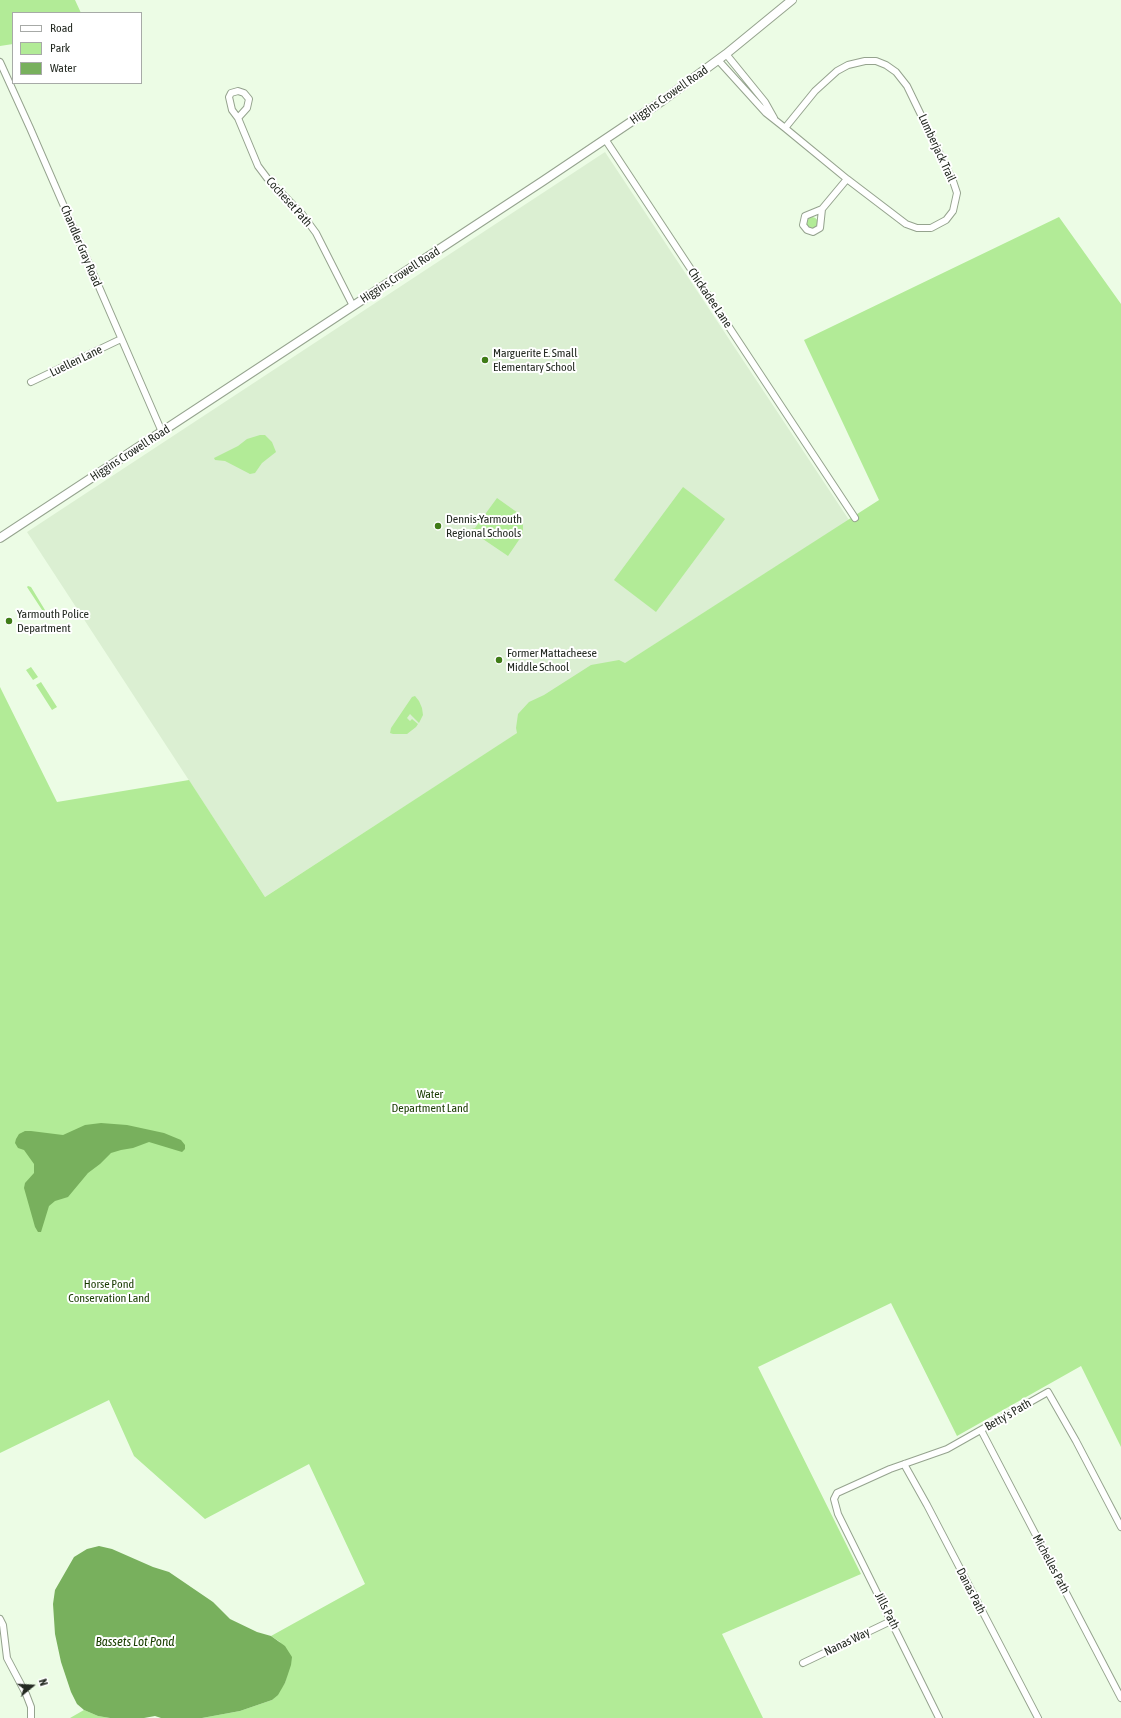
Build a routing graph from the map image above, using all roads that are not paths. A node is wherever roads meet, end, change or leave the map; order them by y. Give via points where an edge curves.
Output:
1 (792, 0) edge
2 (726, 54) junction
3 (718, 60) junction
4 (0, 62) edge
5 (747, 80) junction
6 (741, 85) junction
7 (238, 118) dead end
8 (774, 119) junction
9 (785, 128) junction
10 (605, 139) junction
11 (847, 180) junction
12 (822, 208) dead end
13 (352, 306) junction
14 (121, 339) junction
15 (31, 382) dead end
16 (162, 432) junction
17 (856, 518) dead end
18 (0, 538) edge
19 (981, 1430) junction
20 (904, 1464) junction
21 (835, 1504) joint
22 (1121, 1527) edge
23 (0, 1618) edge
24 (891, 1620) junction
25 (803, 1663) dead end
26 (1121, 1698) edge
27 (31, 1718) edge
28 (939, 1718) edge
29 (1038, 1718) edge

1 - 2 main road, Higgins Crowell Road
2 - 3 main road, Higgins Crowell Road
2 - 5 street, Lumberjack Trail
3 - 6 street, Lumberjack Trail
3 - 10 main road, Higgins Crowell Road
4 - 14 street, Chandler Gray Road
5 - 6 street
5 - 8 street, Lumberjack Trail via 765,102
6 - 8 street, Lumberjack Trail
7 - 13 street, Cocheset Path via 258,166 316,233
8 - 9 street, Lumberjack Trail
9 - 11 street, Lumberjack Trail
9 - 11 street, Lumberjack Trail via 815,91 837,71 848,65 870,61 880,62 891,68 909,90 953,181 957,193 955,206 950,216 941,224 931,228 917,228 900,221
10 - 13 main road, Higgins Crowell Road
10 - 17 street, Chickadee Lane
11 - 12 street
13 - 16 main road, Higgins Crowell Road
14 - 15 street, Luellen Lane
14 - 16 street, Chandler Gray Road
16 - 18 main road, Higgins Crowell Road
19 - 20 street, Betty's Path via 947,1449
19 - 22 street, Betty's Path via 1048,1392
19 - 26 street, Michelles Path
20 - 21 street, Betty's Path via 838,1493 834,1499
20 - 29 street, Danas Path
21 - 24 street, Jills Path
23 - 27 street via 7,1658 26,1694 31,1707
24 - 25 street, Nanas Way
24 - 28 street, Jills Path

